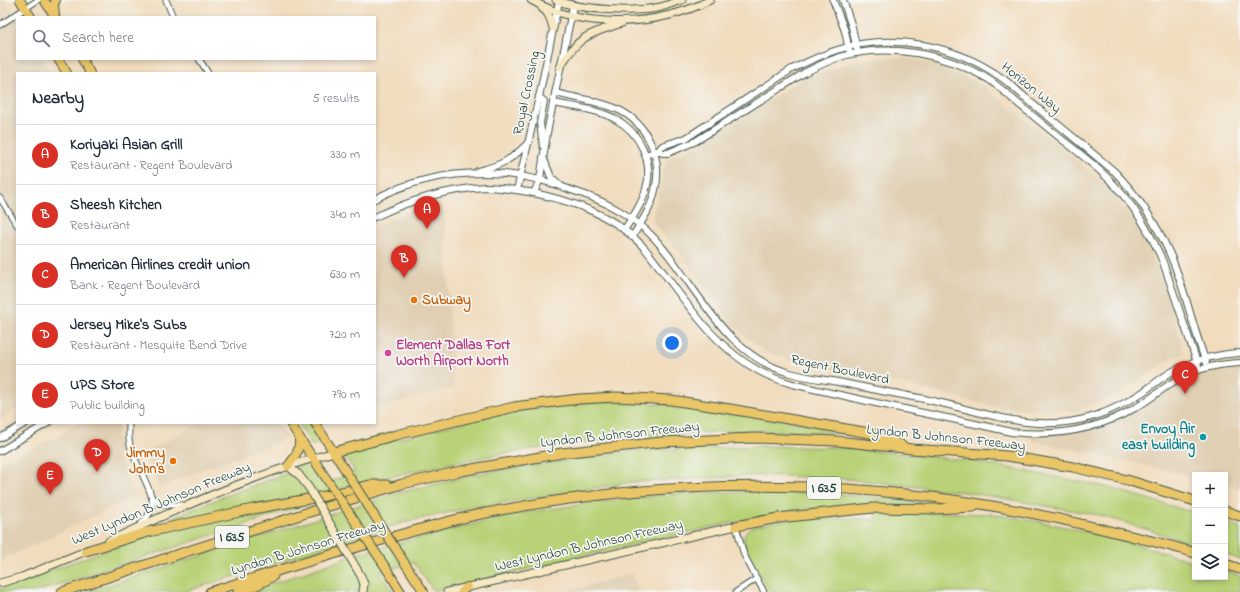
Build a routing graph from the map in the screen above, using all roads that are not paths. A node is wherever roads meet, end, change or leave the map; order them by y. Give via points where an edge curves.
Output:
1 (20, 0) edge
2 (38, 0) edge
3 (44, 0) edge
4 (56, 0) edge
5 (166, 0) edge
6 (682, 0) edge
7 (710, 0) edge
8 (833, 0) edge
9 (842, 0) edge
10 (558, 1) edge
11 (534, 2) edge
12 (573, 6) junction
13 (26, 8) junction
14 (557, 12) junction
15 (30, 16) edge
16 (54, 16) edge
17 (55, 16) edge
18 (173, 16) edge
19 (571, 16) junction
20 (627, 21) junction
21 (0, 25) edge
22 (553, 28) junction
23 (857, 46) junction
24 (849, 47) junction
25 (858, 53) junction
26 (850, 54) junction
27 (814, 59) junction
28 (59, 60) edge
29 (83, 60) edge
30 (200, 60) edge
31 (817, 66) junction
32 (560, 67) junction
33 (66, 72) edge
34 (89, 72) edge
35 (207, 72) edge
36 (761, 90) junction
37 (555, 93) junction
38 (539, 97) junction
39 (766, 98) junction
40 (553, 103) junction
41 (606, 105) junction
42 (1036, 106) junction
43 (1027, 111) junction
44 (600, 113) junction
45 (1033, 116) junction
46 (529, 141) junction
47 (656, 151) junction
48 (543, 154) junction
49 (645, 155) junction
50 (466, 174) junction
51 (521, 176) junction
52 (540, 179) junction
53 (561, 186) junction
54 (517, 190) junction
55 (534, 193) junction
56 (0, 198) edge
57 (376, 200) edge
58 (376, 216) edge
59 (631, 220) junction
60 (16, 223) edge
61 (639, 225) junction
62 (1157, 227) junction
63 (624, 230) junction
64 (1148, 233) junction
65 (632, 236) junction
66 (1240, 353) edge
67 (1205, 358) junction
68 (1197, 361) junction
69 (1240, 363) edge
70 (1208, 367) junction
71 (1200, 370) junction
72 (24, 424) edge
73 (46, 424) edge
74 (129, 424) edge
75 (291, 424) edge
76 (316, 424) edge
77 (0, 438) edge
78 (299, 438) junction
79 (912, 449) junction
80 (0, 451) edge
81 (334, 452) junction
82 (313, 458) junction
83 (288, 466) junction
84 (402, 484) junction
85 (153, 498) junction
86 (1192, 500) edge
87 (187, 504) junction
88 (995, 506) junction
89 (1228, 512) edge
90 (1240, 516) edge
91 (139, 526) junction
92 (736, 526) junction
93 (86, 552) junction
94 (1192, 552) edge
95 (1228, 565) edge
96 (289, 567) junction
97 (1240, 569) edge
98 (756, 578) junction
99 (0, 583) edge
100 (364, 588) edge
101 (465, 590) edge
102 (62, 592) edge
103 (210, 592) edge
104 (238, 592) edge
105 (401, 592) edge
106 (424, 592) edge
107 (447, 592) edge
108 (736, 592) edge
109 (764, 592) edge

1 - 13 main road
2 - 13 street
3 - 16 main road
4 - 17 main road
5 - 18 street
6 - 12 main road via 661,7 640,9
7 - 20 main road via 666,17
8 - 24 street
9 - 23 street
10 - 12 main road
10 - 14 street, Royal Crossing
11 - 14 main road
11 - 22 main road via 547,12
12 - 19 street, Royal Crossing
13 - 15 main road
13 - 21 street
14 - 19 main road
14 - 22 street, Royal Crossing
19 - 20 main road
19 - 32 street, Royal Crossing
20 - 32 main road via 578,41
22 - 38 street, Royal Crossing
23 - 24 street, Horizon Way
23 - 25 street
23 - 42 street, Horizon Way via 879,42 905,42 940,48 990,70
24 - 26 street
24 - 27 street, Horizon Way
25 - 26 street, Horizon Way
25 - 43 street, Horizon Way via 920,53 951,61 989,80
26 - 31 street, Horizon Way
27 - 31 street
27 - 36 street, Horizon Way via 792,69
28 - 33 main road
29 - 34 main road
30 - 35 street
31 - 39 street, Horizon Way
32 - 37 street, Royal Crossing
36 - 39 street
36 - 47 street, Horizon Way via 686,138 662,146
37 - 40 street, Royal Crossing
37 - 41 street
38 - 46 street, Royal Crossing
38 - 48 street via 544,102 540,122
39 - 47 street, Horizon Way via 696,141 664,154
40 - 44 street
40 - 48 street, Royal Crossing
41 - 44 street
41 - 47 street via 629,116 642,128
42 - 43 street
42 - 45 street
42 - 62 street, Horizon Way via 1115,172
43 - 45 street, Horizon Way
44 - 49 street via 615,118 626,126 637,138
45 - 64 street, Horizon Way via 1117,187
46 - 50 street via 515,156 505,162
46 - 51 street, Royal Crossing
47 - 49 street, Horizon Way
47 - 61 street via 656,190
48 - 52 street, Royal Crossing
48 - 53 street via 552,177
49 - 59 street via 648,168 646,188
50 - 51 street, Regent Boulevard
50 - 57 street, Regent Boulevard via 434,178 401,187
51 - 52 street, Regent Boulevard
51 - 54 street, Royal Crossing
52 - 53 street, Regent Boulevard
52 - 55 street, Royal Crossing
53 - 59 street, Regent Boulevard via 601,201
54 - 55 street, Regent Boulevard
54 - 58 street, Regent Boulevard via 486,187 432,195 397,206
55 - 63 street, Regent Boulevard via 578,204
56 - 60 street
59 - 61 street, Regent Boulevard
59 - 63 street
61 - 65 street
61 - 68 street, Regent Boulevard via 654,237 713,317 737,343 764,361 788,372 1015,421 1050,424 1082,420 1106,412 1175,370
62 - 64 street
62 - 67 street, Horizon Way via 1176,268
63 - 65 street, Regent Boulevard
64 - 68 street, Horizon Way via 1164,262
65 - 71 street, Regent Boulevard via 730,352 760,371 796,385 1011,432 1044,434 1078,430 1107,422 1135,408 1179,379
66 - 67 street, Regent Boulevard
67 - 68 street, Regent Boulevard
67 - 70 street, Horizon Way
68 - 71 street, Horizon Way
69 - 70 street, Regent Boulevard
70 - 71 street, Regent Boulevard
72 - 77 street
73 - 80 street
74 - 85 street via 130,444
75 - 78 main road
76 - 81 main road
78 - 82 main road
78 - 83 main road via 298,451
79 - 81 highway via 876,434 701,404 616,397 514,407
79 - 84 highway, Lyndon B Johnson Freeway / I 635 via 837,441 754,438 662,442 562,453 461,470
79 - 86 highway, Lyndon B Johnson Freeway / I 635 via 1007,456 1058,465 1127,480
81 - 82 main road, West Lyndon B Johnson Freeway
81 - 106 main road, bridge
82 - 83 main road, West Lyndon B Johnson Freeway
82 - 105 main road, bridge
83 - 87 main road, West Lyndon B Johnson Freeway
83 - 100 main road, bridge via 309,488 361,576
84 - 93 highway via 370,486 253,509 148,532
84 - 102 highway, Lyndon B Johnson Freeway / I 635
85 - 87 street via 164,506
85 - 91 street via 149,515
87 - 91 main road, West Lyndon B Johnson Freeway
88 - 92 highway via 935,509 873,508 778,518
88 - 94 highway, Lyndon B Johnson Freeway / I 635 via 1070,521
88 - 96 highway, Lyndon B Johnson Freeway / I 635 via 893,493 777,485 650,490 572,498 491,512 449,521
89 - 90 highway
91 - 93 main road, West Lyndon B Johnson Freeway
92 - 98 street via 744,555
92 - 101 main road, West Lyndon B Johnson Freeway
93 - 99 main road, West Lyndon B Johnson Freeway
95 - 97 highway
96 - 103 highway, Lyndon B Johnson Freeway / I 635
96 - 104 highway via 259,584
98 - 108 street
98 - 109 street
101 - 107 main road, West Lyndon B Johnson Freeway

